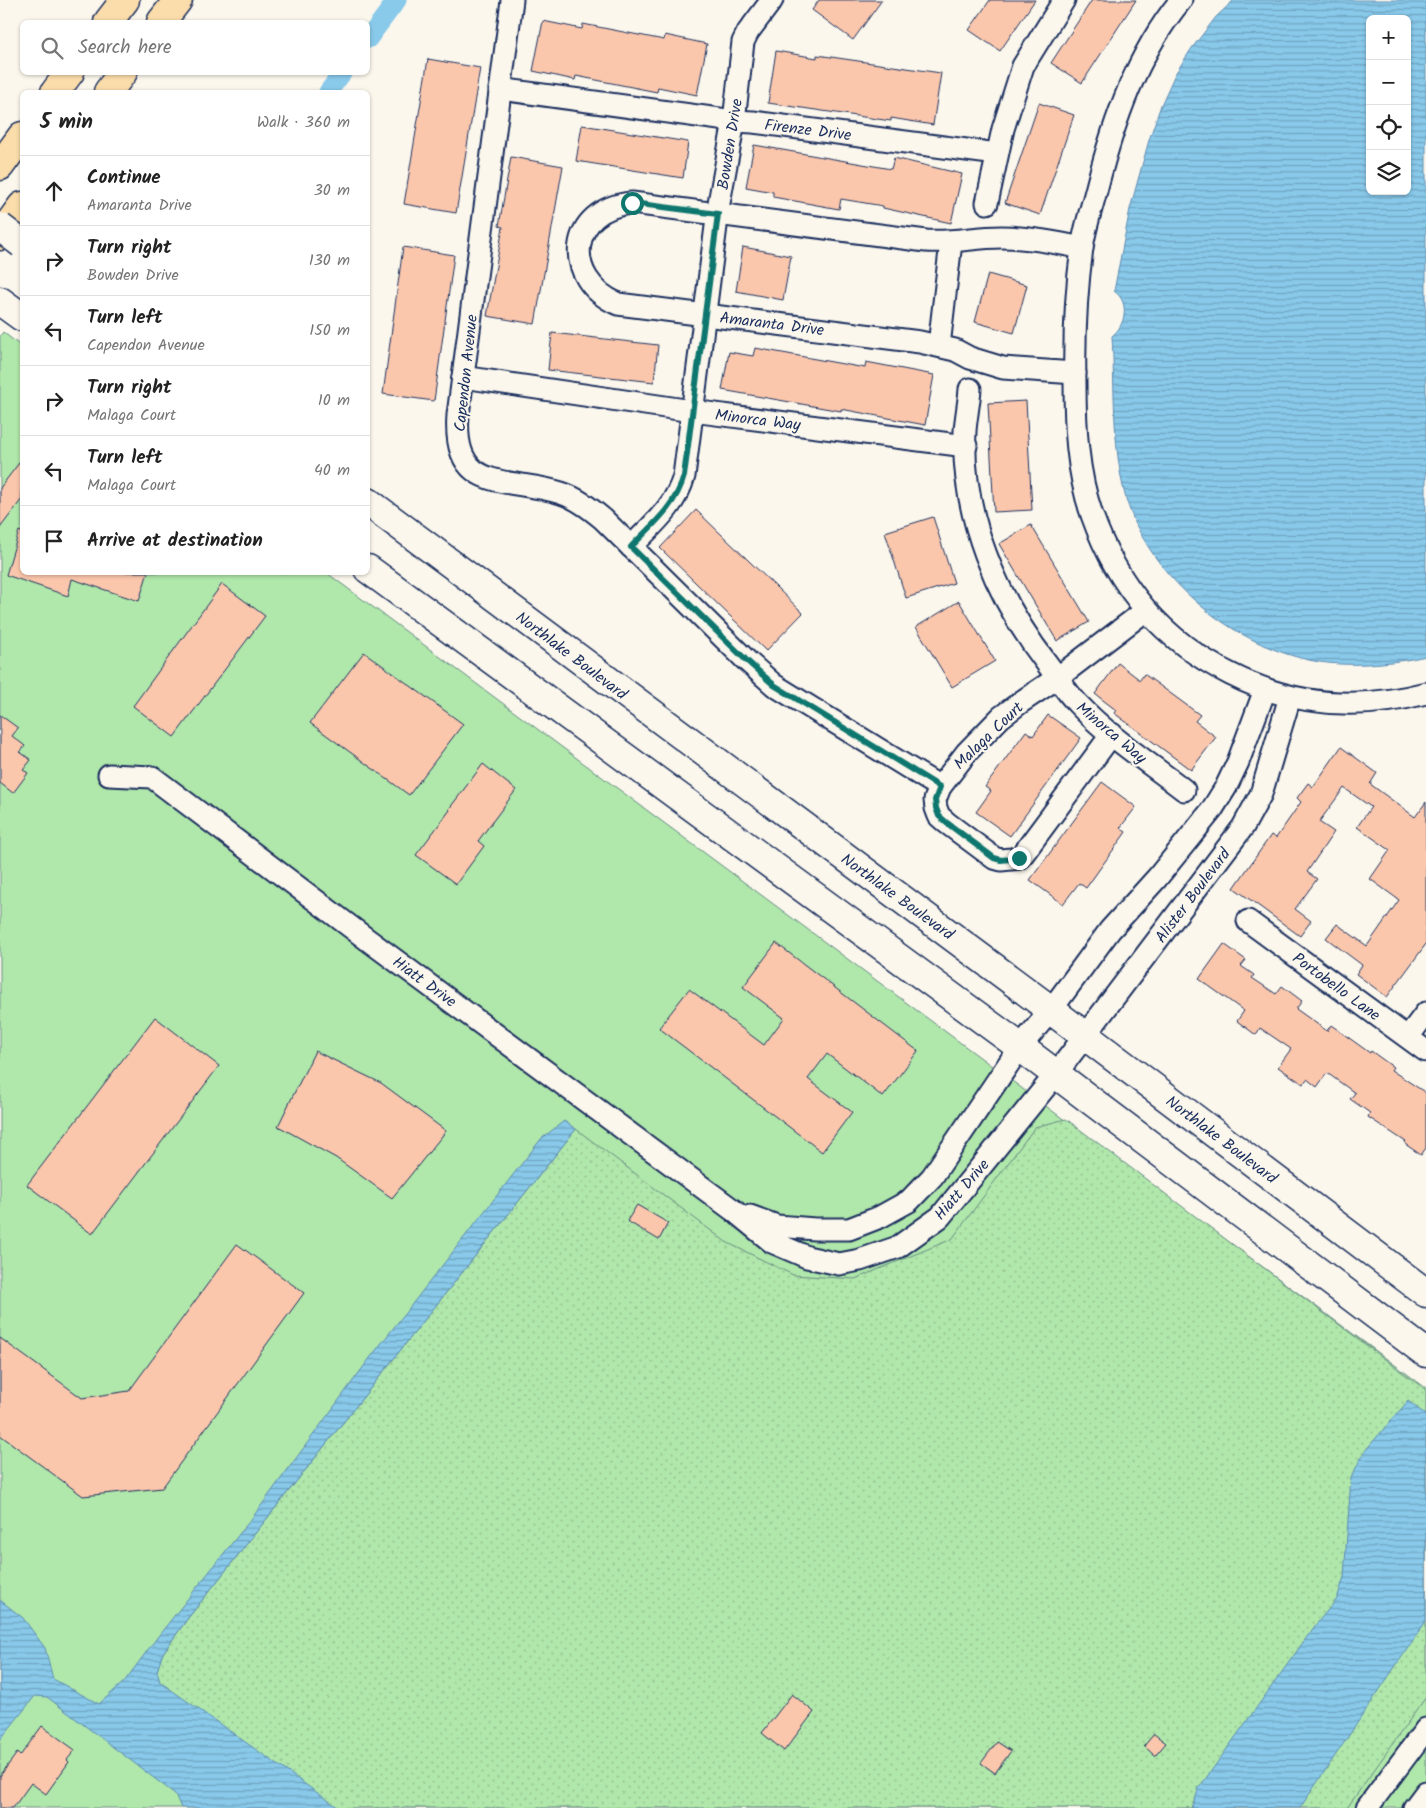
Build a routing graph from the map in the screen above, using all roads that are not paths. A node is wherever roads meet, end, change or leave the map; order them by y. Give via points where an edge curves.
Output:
1 (121, 0) edge
2 (125, 0) edge
3 (178, 0) edge
4 (512, 0) edge
5 (772, 0) edge
6 (1064, 0) edge
7 (1181, 0) edge
8 (109, 20) edge
9 (110, 20) edge
10 (163, 20) edge
11 (68, 75) edge
12 (121, 75) edge
13 (500, 88) junction
14 (56, 90) edge
15 (110, 90) edge
16 (734, 121) junction
17 (20, 139) edge
18 (997, 154) junction
19 (0, 166) edge
20 (987, 203) dead end
21 (20, 209) edge
22 (718, 214) junction
23 (0, 227) edge
24 (0, 236) edge
25 (20, 242) edge
26 (951, 242) junction
27 (1082, 248) junction
28 (704, 315) junction
29 (939, 346) junction
30 (1074, 373) junction
31 (463, 377) junction
32 (970, 390) dead end
33 (692, 411) junction
34 (966, 446) junction
35 (370, 503) edge
36 (631, 547) junction
37 (370, 570) edge
38 (1145, 611) junction
39 (1058, 678) junction
40 (1426, 693) edge
41 (1278, 694) junction
42 (1112, 734) junction
43 (109, 775) dead end
44 (940, 787) junction
45 (1184, 790) dead end
46 (1248, 921) dead end
47 (1051, 1010) junction
48 (1426, 1013) edge
49 (1085, 1035) junction
50 (1408, 1038) junction
51 (1020, 1047) junction
52 (1426, 1051) edge
53 (1056, 1074) junction
54 (733, 1210) junction
55 (1426, 1293) edge
56 (1426, 1353) edge
57 (1426, 1730) edge
58 (1426, 1792) edge
59 (1367, 1808) edge
60 (1414, 1808) edge

1 - 8 highway
2 - 9 highway
3 - 10 highway
4 - 13 street, Capendon Avenue
5 - 16 street, Bowden Drive via 743,42
6 - 18 street via 1023,66
7 - 27 street via 1147,48 1130,82 1106,149
11 - 14 highway
12 - 15 highway
13 - 16 street, Firenze Drive
13 - 31 street, Capendon Avenue
16 - 18 street, Firenze Drive
16 - 22 street, Bowden Drive
17 - 19 highway
18 - 20 street
21 - 24 highway
22 - 26 street, Amaranta Drive
22 - 28 street, Bowden Drive
22 - 28 street, Amaranta Drive via 617,204 597,214 583,232 580,242 580,264 585,276 591,286 608,300
23 - 25 main road, bridge
26 - 27 street, Amaranta Drive via 1000,237
26 - 29 street
27 - 30 street
28 - 29 street, Amaranta Drive
28 - 33 street, Bowden Drive
29 - 30 street, Amaranta Drive via 1003,368
30 - 38 street via 1078,446 1092,513 1114,564
31 - 33 street, Minorca Way
31 - 36 street, Capendon Avenue via 457,431 462,455 470,466 492,480 540,487 575,499 603,519
32 - 34 street, Minorca Way
33 - 34 street, Minorca Way
33 - 36 street, Bowden Drive via 681,488 667,510
34 - 39 street, Minorca Way via 969,488 984,550 999,587 1032,645
35 - 47 main road, Northlake Boulevard
36 - 44 street, Capendon Avenue via 774,685
37 - 51 main road
38 - 39 street, Malaga Court
38 - 41 street via 1207,663
39 - 42 street, Minorca Way via 1076,703
39 - 44 street, Malaga Court via 1001,717 967,752
40 - 41 street via 1392,702 1362,703 1335,703
41 - 47 street via 1211,811 1158,878 1110,930
41 - 49 street, Alister Boulevard via 1261,794 1254,809
42 - 44 street via 1019,858 994,858 939,816 935,800
42 - 45 street, Minorca Way
43 - 54 street, Hiatt Drive via 152,777
46 - 50 street, Portobello Lane
47 - 49 main road, Northlake Boulevard
47 - 51 street
48 - 50 street
49 - 53 street, Alister Boulevard
49 - 55 main road, Northlake Boulevard
50 - 52 street, Portobello Lane
51 - 53 main road
51 - 54 street, Hiatt Drive via 932,1178 909,1201 849,1229 777,1226
53 - 54 street, Hiatt Drive via 940,1217 898,1247 839,1264 807,1257 772,1242
53 - 56 main road
57 - 59 street
58 - 60 street

